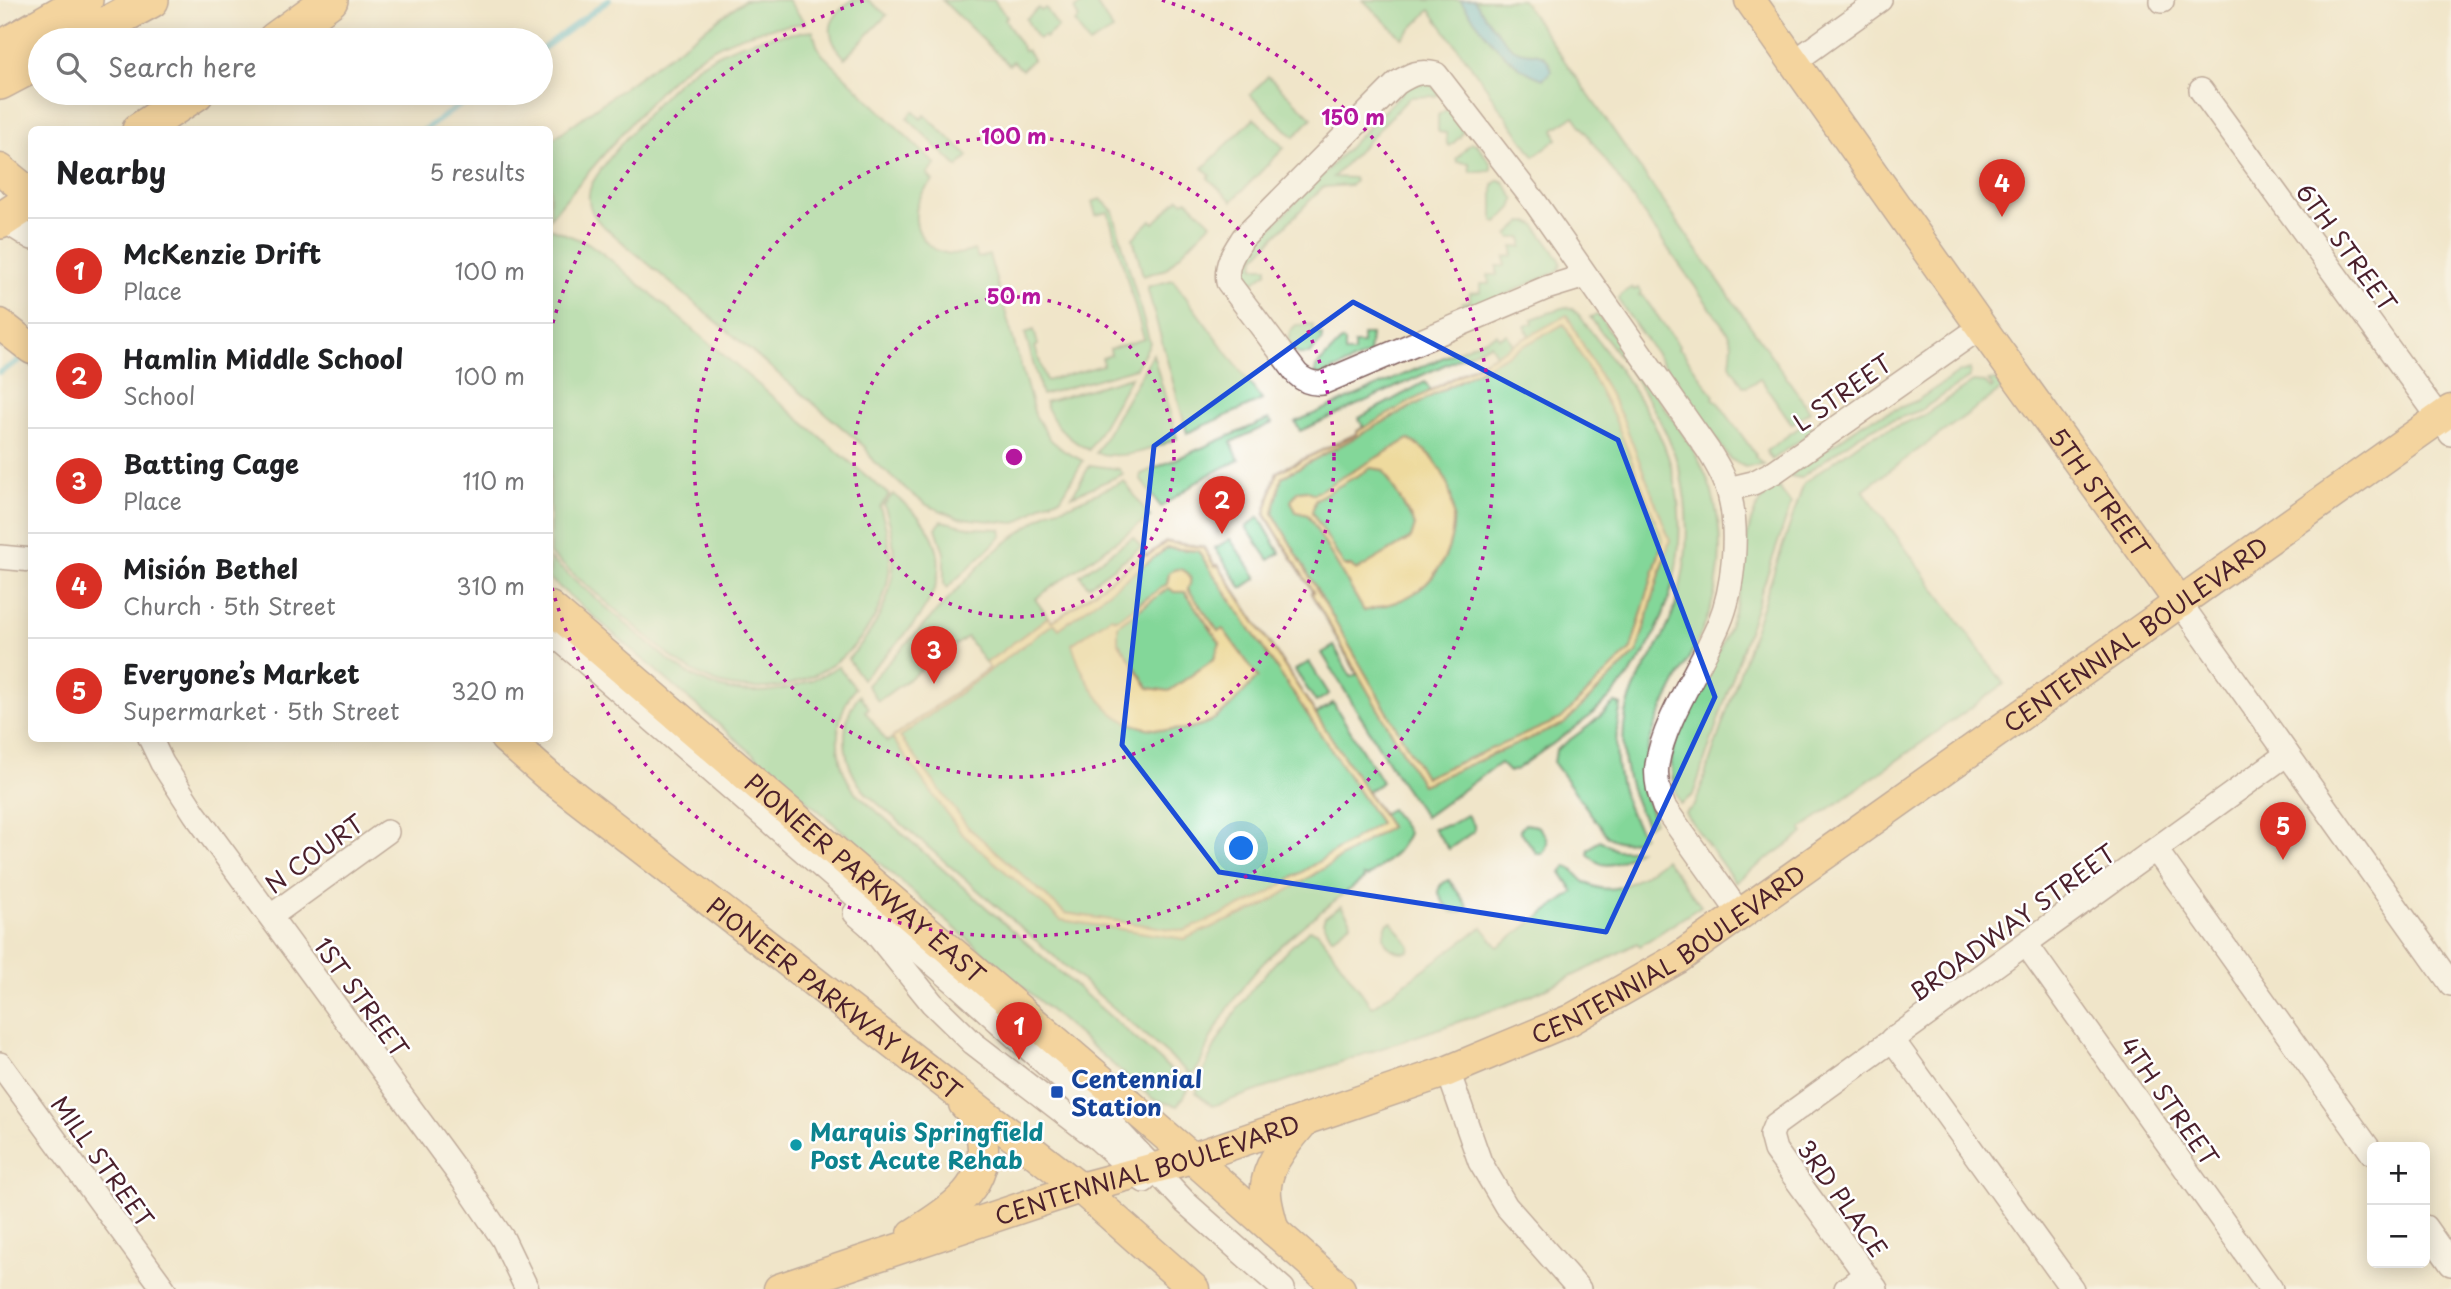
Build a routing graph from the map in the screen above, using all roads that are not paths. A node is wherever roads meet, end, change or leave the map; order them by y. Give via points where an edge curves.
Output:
1 (85, 0) edge
2 (151, 0) edge
3 (330, 0) edge
4 (1750, 0) edge
5 (1880, 0) edge
6 (55, 28) edge
7 (100, 28) edge
8 (292, 28) edge
9 (28, 53) edge
10 (1794, 62) junction
11 (14, 66) edge
12 (2201, 90) dead end
13 (178, 105) edge
14 (146, 126) edge
15 (0, 169) edge
16 (16, 215) edge
17 (1585, 276) junction
18 (0, 324) edge
19 (1981, 327) junction
20 (28, 346) edge
21 (2447, 421) edge
22 (1728, 489) junction
23 (0, 557) edge
24 (28, 560) edge
25 (2180, 603) junction
26 (553, 610) edge
27 (553, 634) edge
28 (553, 649) edge
29 (152, 742) edge
30 (510, 742) edge
31 (2287, 754) junction
32 (387, 832) dead end
33 (2157, 850) junction
34 (1740, 914) junction
35 (271, 916) junction
36 (2026, 944) junction
37 (2451, 984) edge
38 (1892, 1039) junction
39 (0, 1064) edge
40 (1448, 1071) junction
41 (948, 1086) junction
42 (1306, 1119) junction
43 (1771, 1135) joint
44 (2367, 1146) edge
45 (1192, 1157) junction
46 (1144, 1170) junction
47 (1080, 1188) junction
48 (1274, 1231) junction
49 (2430, 1234) edge
50 (874, 1258) junction
51 (2451, 1264) edge
52 (1871, 1282) edge
53 (153, 1285) edge
54 (527, 1289) edge
55 (779, 1289) edge
56 (1194, 1289) edge
57 (1265, 1289) edge
58 (1283, 1289) edge
59 (1340, 1289) edge
60 (1579, 1289) edge
61 (1846, 1289) edge
62 (2072, 1289) edge
63 (2271, 1289) edge

1 - 6 highway
2 - 7 highway
3 - 8 highway
4 - 10 main road, 5TH STREET
5 - 10 street
9 - 11 highway
10 - 19 main road, 5TH STREET
12 - 21 street, 6TH STREET
13 - 14 highway
15 - 16 main road
17 - 17 street via 1478,126 1436,75 1424,71 1397,83 1243,238 1226,272 1228,282 1297,374 1316,384
17 - 22 street via 1708,450
18 - 20 main road
19 - 22 street, L STREET via 1774,472
19 - 25 main road, 5TH STREET
21 - 25 main road, CENTENNIAL BOULEVARD
22 - 34 street via 1733,542 1728,597 1720,624 1665,736 1656,768 1664,807
23 - 24 street
25 - 31 street, 5TH STREET
25 - 34 main road, CENTENNIAL BOULEVARD
26 - 45 main road, PIONEER PARKWAY EAST
27 - 46 street via 1113,1124
28 - 46 street via 870,926 933,1003 973,1043
29 - 35 street, 1ST STREET via 195,814
30 - 41 main road, PIONEER PARKWAY WEST
31 - 33 street, BROADWAY STREET
31 - 37 street, 5TH STREET
32 - 35 street, N COURT
33 - 36 street, BROADWAY STREET
33 - 44 street
34 - 40 main road, CENTENNIAL BOULEVARD via 1677,959 1570,1020
35 - 54 street, 1ST STREET via 463,1180 503,1239
36 - 38 street, BROADWAY STREET
36 - 63 street, 4TH STREET
38 - 43 street, BROADWAY STREET via 1786,1116
38 - 62 street
39 - 53 street, MILL STREET
40 - 42 main road, CENTENNIAL BOULEVARD
40 - 60 street via 1480,1162 1506,1206
41 - 47 main road, PIONEER PARKWAY WEST
41 - 50 main road via 975,1115 982,1134 984,1161 977,1180 933,1222
42 - 45 main road, CENTENNIAL BOULEVARD
42 - 48 main road via 1280,1150 1266,1181
43 - 52 street, 3RD PLACE via 1775,1150
45 - 46 main road, CENTENNIAL BOULEVARD
45 - 48 main road, PIONEER PARKWAY EAST
46 - 47 main road, CENTENNIAL BOULEVARD
46 - 57 street
46 - 58 street
47 - 50 main road, CENTENNIAL BOULEVARD
47 - 56 main road, PIONEER PARKWAY WEST
48 - 59 main road, PIONEER PARKWAY EAST
49 - 51 street
50 - 55 main road, CENTENNIAL BOULEVARD
52 - 61 street

